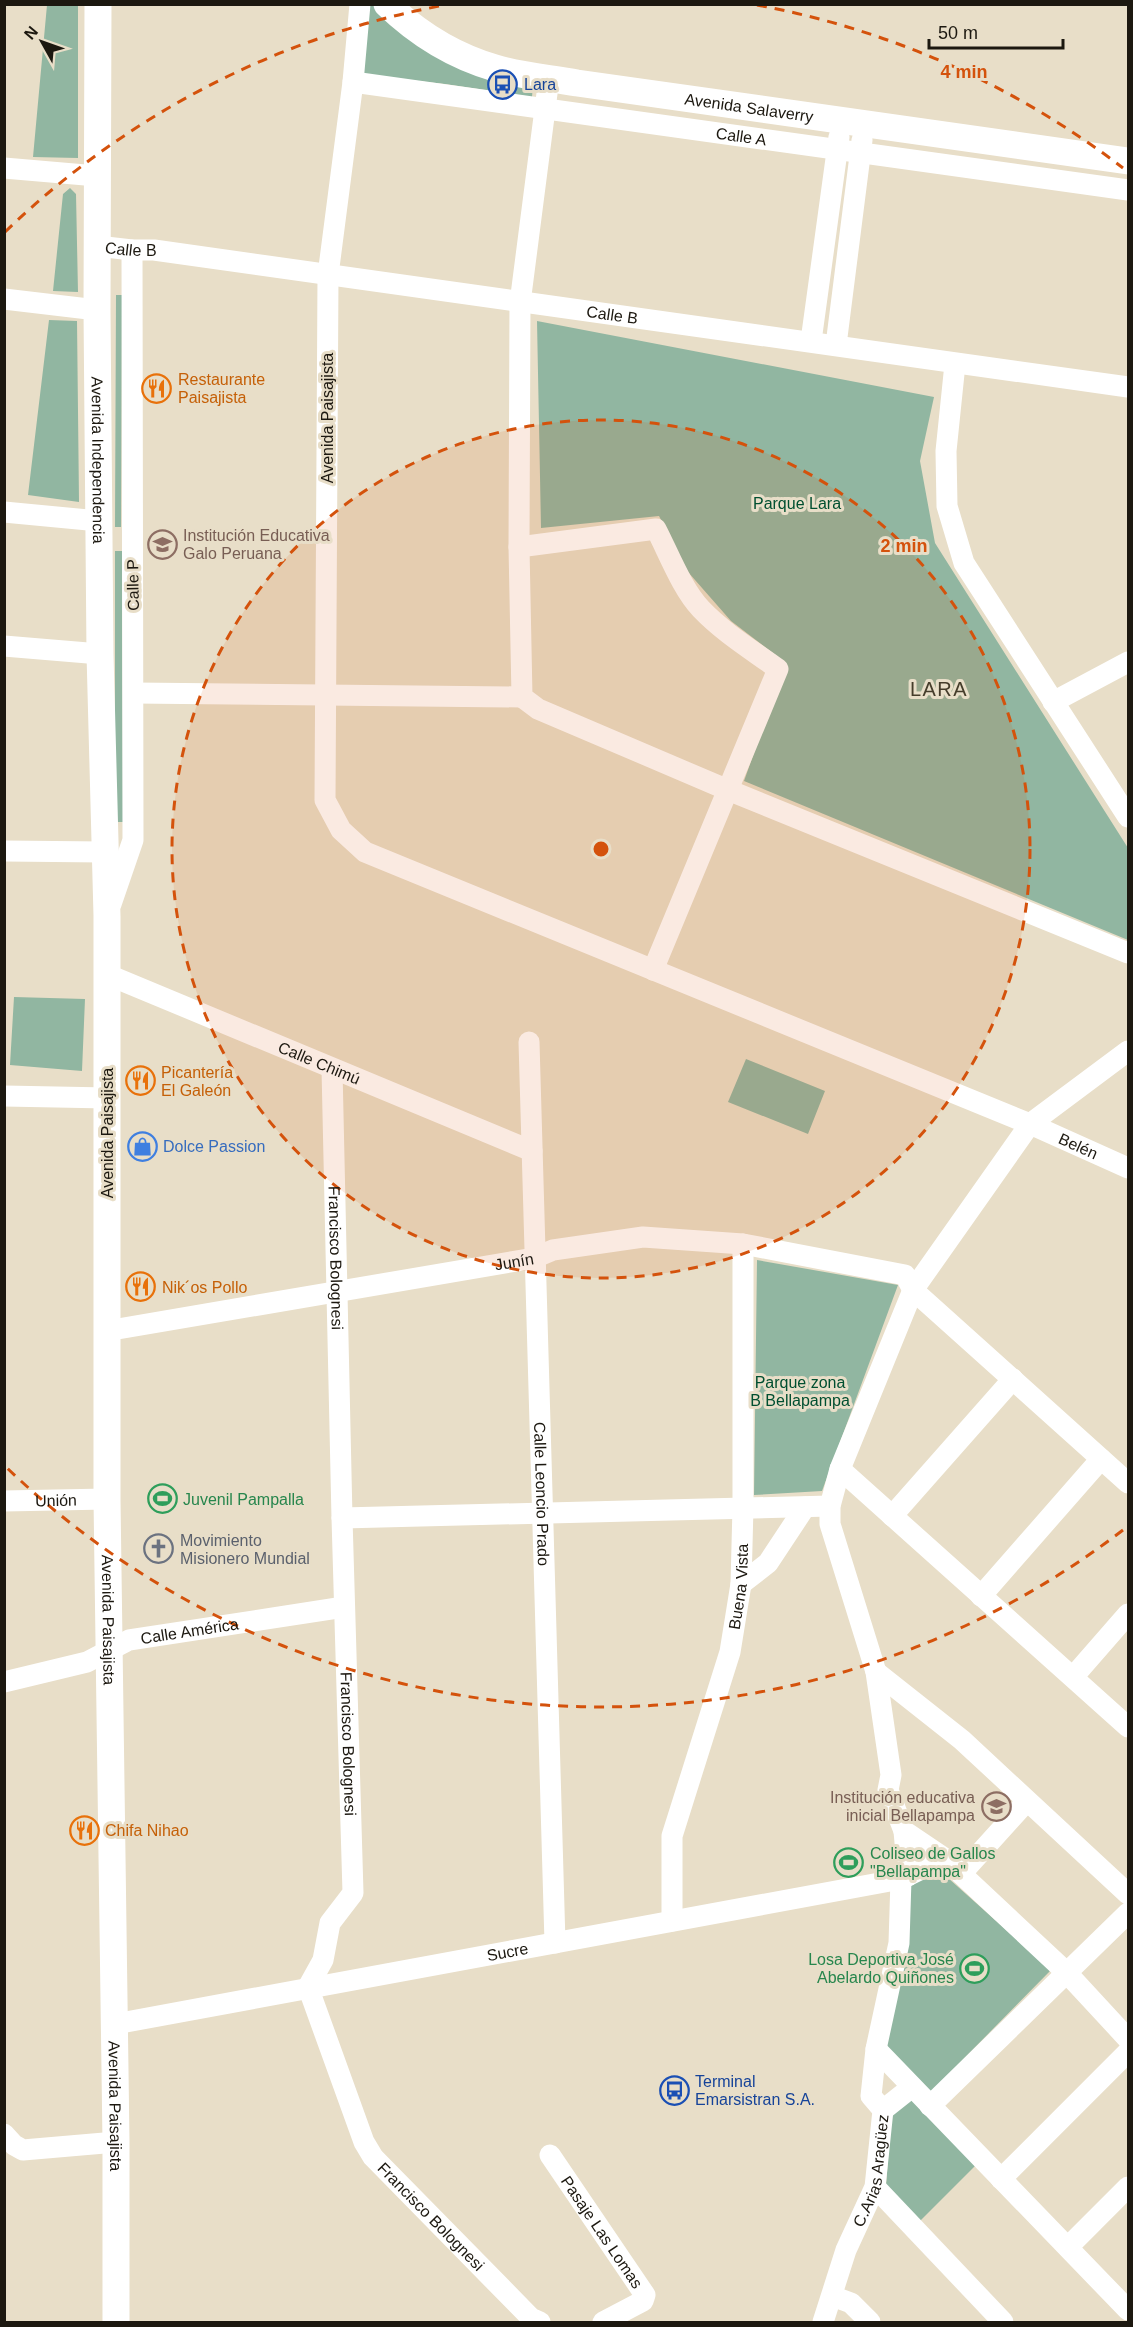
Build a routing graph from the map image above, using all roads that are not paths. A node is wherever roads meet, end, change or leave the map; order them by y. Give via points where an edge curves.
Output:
1 (98, 4) edge
2 (360, 4) edge
3 (387, 4) edge
4 (549, 78) junction
5 (353, 82) junction
6 (544, 108) junction
7 (852, 122) junction
8 (837, 149) junction
9 (860, 152) junction
10 (1128, 161) edge
11 (4, 168) edge
12 (97, 176) junction
13 (1128, 190) edge
14 (97, 246) junction
15 (132, 250) junction
16 (328, 275) junction
17 (4, 299) edge
18 (520, 303) junction
19 (97, 310) junction
20 (811, 342) junction
21 (836, 345) junction
22 (955, 364) junction
23 (1128, 387) edge
24 (4, 512) edge
25 (99, 521) junction
26 (519, 547) junction
27 (4, 646) edge
28 (100, 654) junction
29 (1128, 662) edge
30 (134, 693) junction
31 (325, 696) junction
32 (522, 697) junction
33 (1053, 702) junction
34 (728, 790) junction
35 (1128, 817) edge
36 (4, 851) edge
37 (104, 852) junction
38 (106, 916) junction
39 (1128, 953) edge
40 (653, 970) junction
41 (106, 974) junction
42 (529, 1042) dead end
43 (1128, 1051) edge
44 (332, 1069) junction
45 (4, 1096) edge
46 (108, 1098) junction
47 (1030, 1124) junction
48 (532, 1151) junction
49 (1128, 1168) edge
50 (743, 1244) junction
51 (534, 1258) junction
52 (913, 1290) junction
53 (336, 1292) junction
54 (106, 1331) junction
55 (1013, 1379) junction
56 (1101, 1459) junction
57 (840, 1469) junction
58 (1128, 1483) edge
59 (107, 1499) junction
60 (4, 1501) edge
61 (830, 1506) junction
62 (743, 1507) junction
63 (805, 1507) junction
64 (542, 1514) junction
65 (892, 1516) junction
66 (342, 1518) junction
67 (741, 1584) junction
68 (981, 1596) junction
69 (344, 1607) junction
70 (1128, 1614) edge
71 (109, 1650) junction
72 (876, 1672) junction
73 (1073, 1677) junction
74 (4, 1682) edge
75 (1128, 1727) edge
76 (1027, 1801) junction
77 (904, 1831) junction
78 (944, 1858) junction
79 (961, 1874) junction
80 (905, 1877) junction
81 (1128, 1894) edge
82 (1128, 1913) edge
83 (672, 1921) junction
84 (555, 1943) junction
85 (1066, 1972) junction
86 (308, 1987) junction
87 (115, 2024) junction
88 (1128, 2039) edge
89 (876, 2049) junction
90 (1128, 2052) edge
91 (912, 2087) junction
92 (930, 2106) junction
93 (883, 2110) junction
94 (4, 2134) edge
95 (116, 2142) junction
96 (550, 2155) dead end
97 (1000, 2179) junction
98 (875, 2187) junction
99 (1128, 2187) edge
100 (1068, 2247) junction
101 (832, 2296) junction
102 (1128, 2310) edge
103 (116, 2322) edge
104 (540, 2322) edge
105 (603, 2322) edge
106 (823, 2322) edge
107 (870, 2322) edge
108 (1003, 2322) edge

1 - 12 main road, Avenida Independencia
2 - 5 street, Avenida Paisajista
3 - 4 main road, Avenida Salaverry via 427,37 454,52 497,69
4 - 6 street
4 - 7 main road, Avenida Salaverry
5 - 6 street, Calle A
5 - 16 street, Avenida Paisajista
6 - 8 street, Calle A
6 - 18 street
7 - 8 street
7 - 9 street
7 - 10 main road, Avenida Salaverry
8 - 9 street, Calle A
8 - 20 street
9 - 13 street, Calle A
9 - 21 street
11 - 12 street
12 - 14 main road, Avenida Independencia
14 - 15 street, Calle B
14 - 19 main road, Avenida Independencia
15 - 16 street, Calle B
15 - 30 street, Calle P
16 - 18 street, Calle B
16 - 31 street, Avenida Paisajista
17 - 19 street
18 - 20 street, Calle B
18 - 26 street
19 - 25 main road, Avenida Independencia
20 - 21 street, Calle B
21 - 22 street, Calle B
22 - 23 street, Calle B
22 - 33 street via 946,451 947,506 964,563
24 - 25 street
25 - 28 main road, Avenida Independencia
26 - 32 street
26 - 34 street via 656,529 700,608 778,669
27 - 28 street
28 - 37 main road, Avenida Independencia
29 - 33 street
30 - 31 street
30 - 38 street, Calle P via 133,840
31 - 32 street
31 - 40 street, Avenida Paisajista via 325,800 341,830 365,852
32 - 34 street via 538,709
33 - 35 street
34 - 39 street
34 - 40 street
36 - 37 street
37 - 38 main road, Avenida Independencia
38 - 41 main road, Avenida Paisajista
40 - 47 street, Belén
41 - 44 street, Calle Chimú
41 - 46 main road, Avenida Paisajista
42 - 48 street, Calle Leoncio Prado
43 - 47 street
44 - 48 street, Calle Chimú
44 - 53 street, Francisco Bolognesi
45 - 46 street
46 - 54 main road, Avenida Paisajista
47 - 49 street, Belén
47 - 52 street
48 - 51 street, Calle Leoncio Prado
50 - 51 street, Junín via 643,1237 553,1250
50 - 52 street, Junín via 905,1275
50 - 62 street, Buena Vista
51 - 53 street, Junín
51 - 64 street, Calle Leoncio Prado
52 - 55 street
52 - 57 street
53 - 54 street, Junín
53 - 66 street, Francisco Bolognesi
54 - 59 main road, Avenida Paisajista
55 - 56 street
55 - 65 street
56 - 58 street
56 - 68 street
57 - 61 street
57 - 65 street
59 - 60 street, Unión
59 - 71 main road, Avenida Paisajista
61 - 63 street
61 - 72 street, C.Arias Aragüez via 830,1524
62 - 63 street
62 - 64 street
62 - 67 street, Buena Vista
63 - 67 street via 768,1563
64 - 66 street
64 - 84 street, Calle Leoncio Prado
65 - 68 street
66 - 69 street, Francisco Bolognesi
67 - 83 street, Buena Vista via 730,1652 672,1836
68 - 73 street
69 - 71 street, Calle América via 129,1640
69 - 86 street, Francisco Bolognesi via 353,1893 330,1923 323,1960
70 - 73 street
71 - 74 street, Calle América via 87,1662
71 - 87 main road, Avenida Paisajista
72 - 76 street via 962,1740
72 - 77 street, C.Arias Aragüez via 891,1775 888,1790
73 - 75 street
76 - 79 street
76 - 81 street
77 - 78 street
77 - 80 street, C.Arias Aragüez
78 - 79 street
78 - 80 street, Sucre
79 - 85 street
80 - 83 street, Sucre
80 - 89 street, C.Arias Aragüez via 899,1943
82 - 85 street
83 - 84 street, Sucre
84 - 86 street, Sucre
85 - 88 street
85 - 92 street
86 - 87 street, Sucre
86 - 104 street, Francisco Bolognesi via 364,2142 373,2157 531,2318
87 - 95 main road, Avenida Paisajista
89 - 91 street
89 - 93 street, C.Arias Aragüez via 871,2096
90 - 97 street
91 - 92 street
91 - 93 street
92 - 97 street
93 - 98 street, C.Arias Aragüez
94 - 95 street via 22,2150
95 - 103 main road, Avenida Paisajista
96 - 105 street, Pasaje Las Lomas via 645,2295 643,2301
97 - 100 street
98 - 101 street, C.Arias Aragüez via 846,2250
98 - 108 street
99 - 100 street
100 - 102 street
101 - 106 street, C.Arias Aragüez
101 - 107 street via 851,2303

